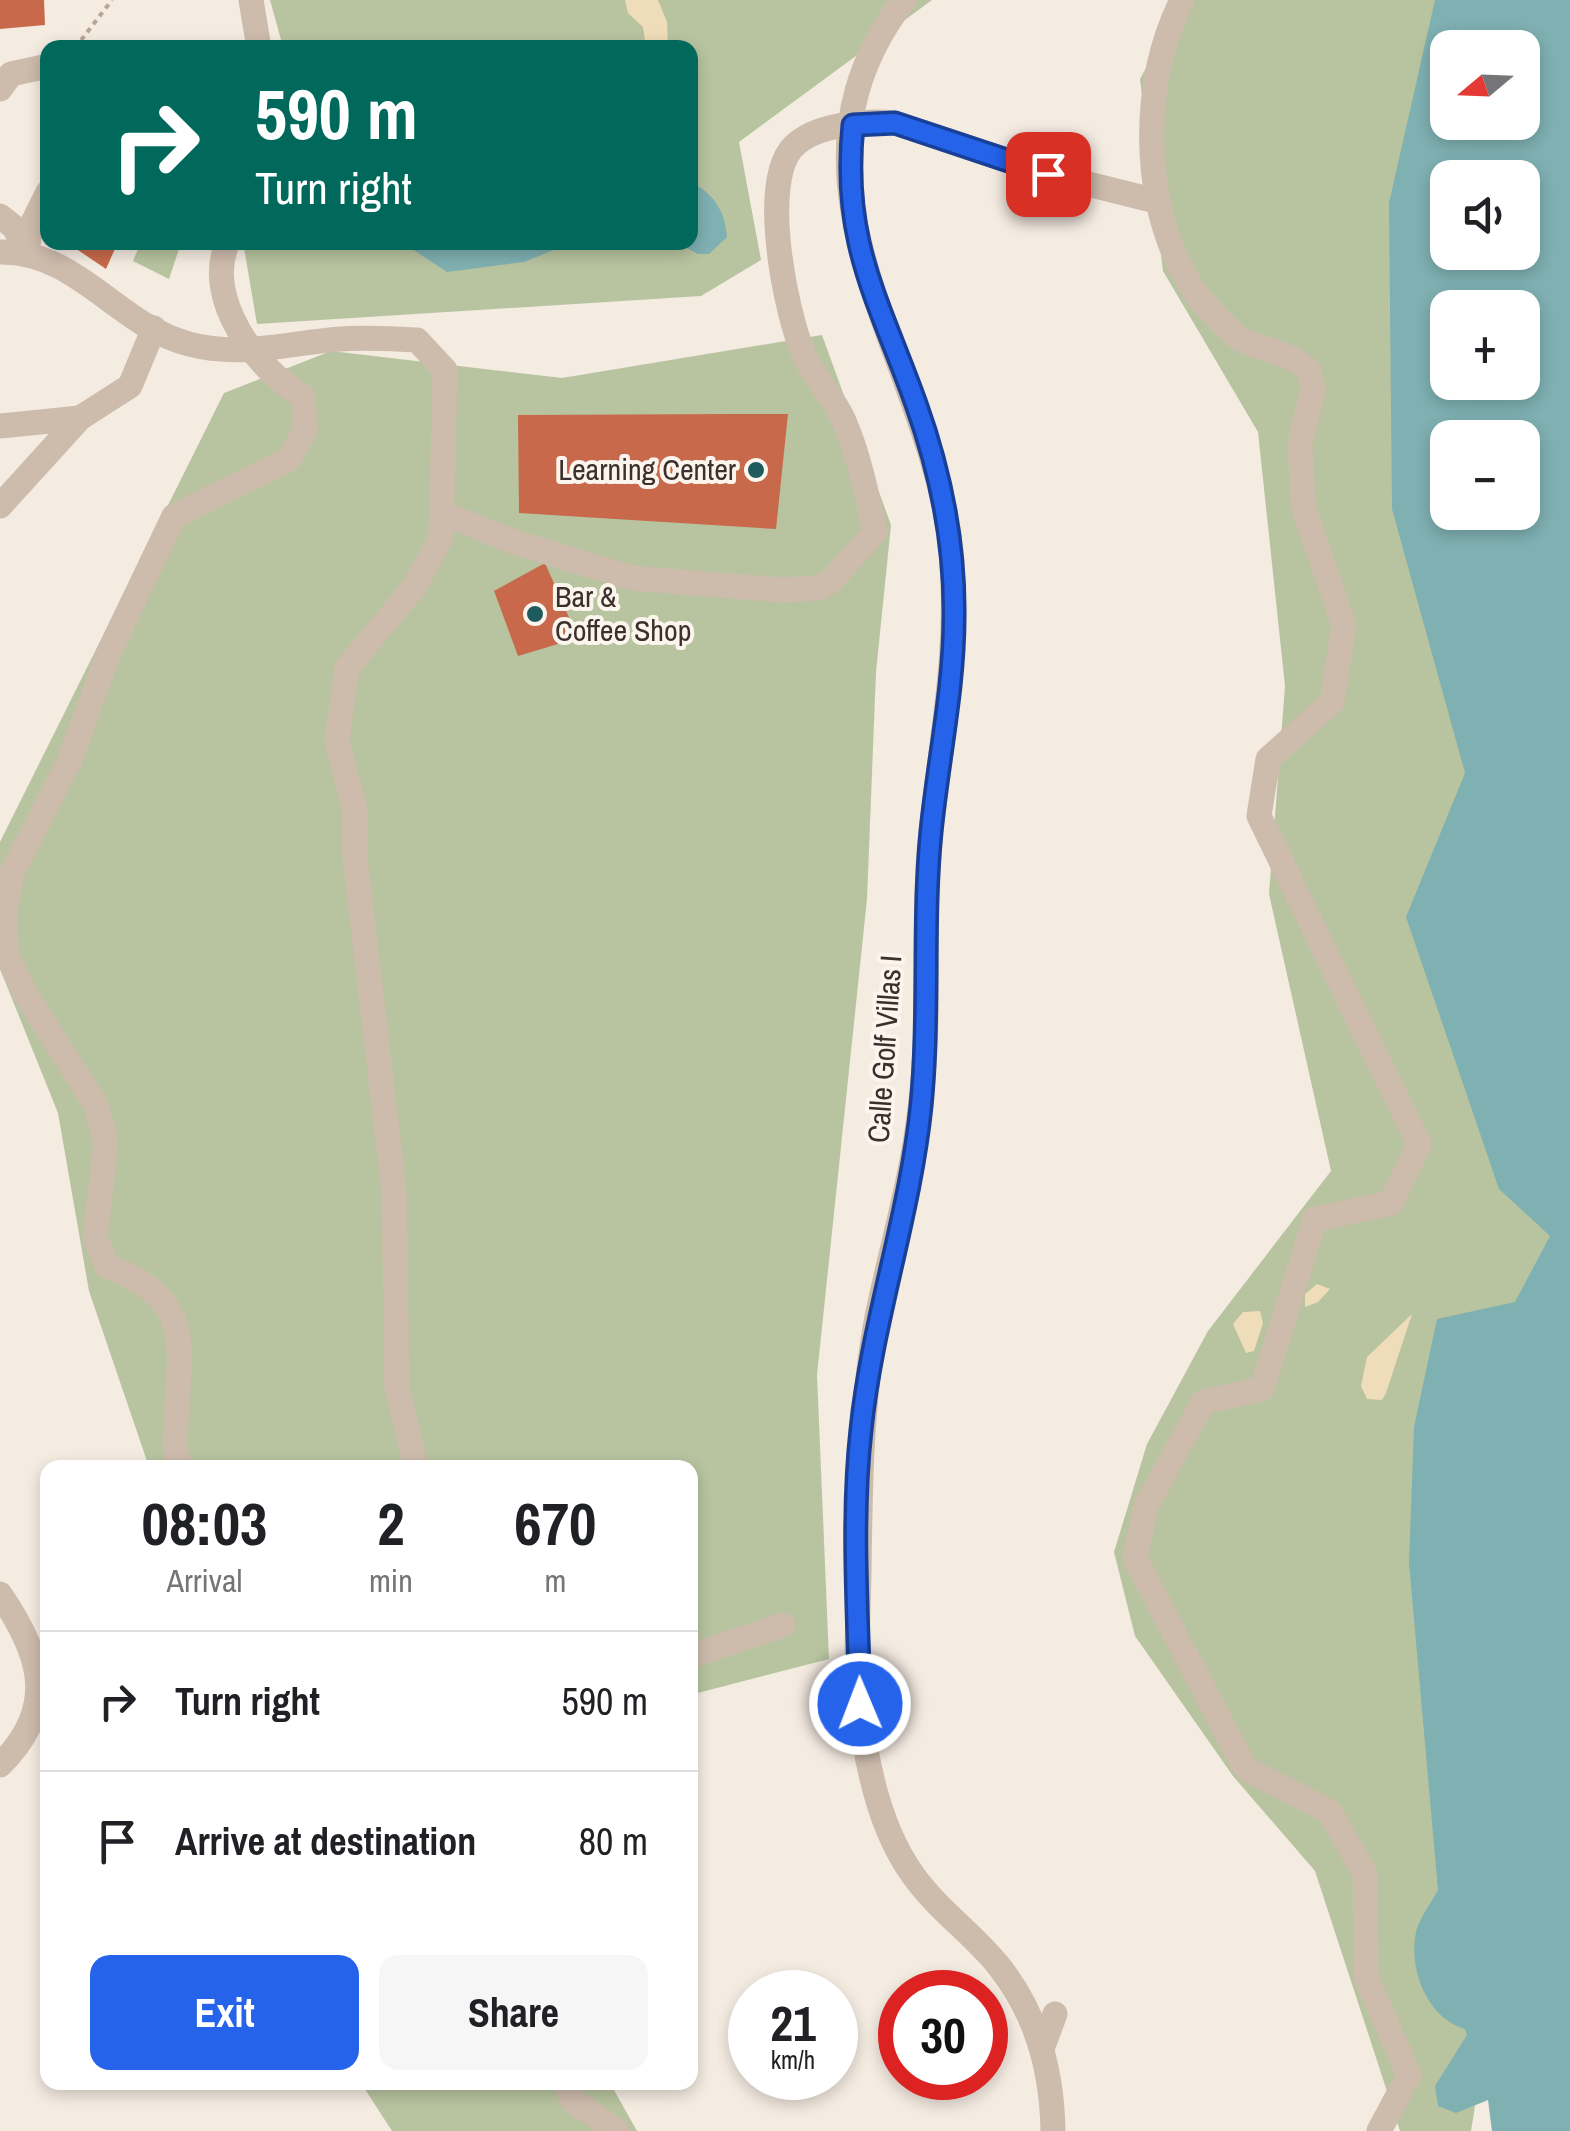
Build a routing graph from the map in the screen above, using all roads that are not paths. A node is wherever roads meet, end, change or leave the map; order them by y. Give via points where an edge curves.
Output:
1 (251, 0) edge
2 (904, 0) edge
3 (1182, 0) edge
4 (258, 40) edge
5 (40, 68) edge
6 (0, 89) edge
7 (853, 125) junction
8 (1156, 201) junction
9 (40, 208) edge
10 (0, 216) edge
11 (227, 250) edge
12 (0, 252) edge
13 (28, 252) junction
14 (154, 328) junction
15 (256, 352) junction
16 (80, 418) junction
17 (0, 426) edge
18 (0, 506) edge
19 (442, 513) junction
20 (180, 1460) edge
21 (414, 1460) edge
22 (0, 1594) edge
23 (782, 1626) dead end
24 (698, 1653) edge
25 (0, 1765) edge
26 (1055, 2014) dead end
27 (1042, 2050) junction
28 (568, 2090) edge
29 (616, 2131) edge
30 (1053, 2131) edge
31 (1379, 2131) edge

1 - 4 street
2 - 7 street, Calle Golf Villas I via 875,37 858,81
3 - 8 street via 1162,54 1152,117
5 - 6 street via 11,74
7 - 8 street via 895,123 1048,174
7 - 19 street via 812,134 791,148 778,189 788,304 805,356 844,422 875,532 832,580 818,588 782,590 632,578
7 - 27 street, Calle Golf Villas I via 856,239 936,468 951,547 954,612 952,686 924,914 920,1108 860,1434 860,1704 885,1824 912,1874 998,1966
8 - 31 street via 1189,285 1238,339 1274,348 1310,371 1313,390 1300,443 1303,506 1344,624 1332,702 1268,758 1259,816 1419,1144 1392,1203 1315,1219 1262,1389 1203,1402 1146,1506 1136,1558 1245,1768 1330,1812 1365,1874 1366,1976 1409,2074
9 - 13 street
10 - 13 street
11 - 15 street via 223,290 233,320
12 - 13 street
13 - 14 street via 73,272
14 - 15 street via 184,343
14 - 16 street via 130,386
15 - 19 street via 340,339 417,340 446,370
15 - 20 street via 278,382 304,396 306,430 289,458 174,516 109,652 70,760 12,873 5,910 6,952 24,991 98,1107 106,1142 94,1238 107,1266 162,1295 180,1342 175,1438
16 - 17 street
16 - 18 street
19 - 21 street via 441,538 414,587 347,668 336,740 355,810 394,1192 397,1387
22 - 25 street via 26,1632 40,1685 31,1724
23 - 24 street
26 - 27 street
27 - 30 street, Calle Golf Villas I
28 - 29 street via 572,2100

